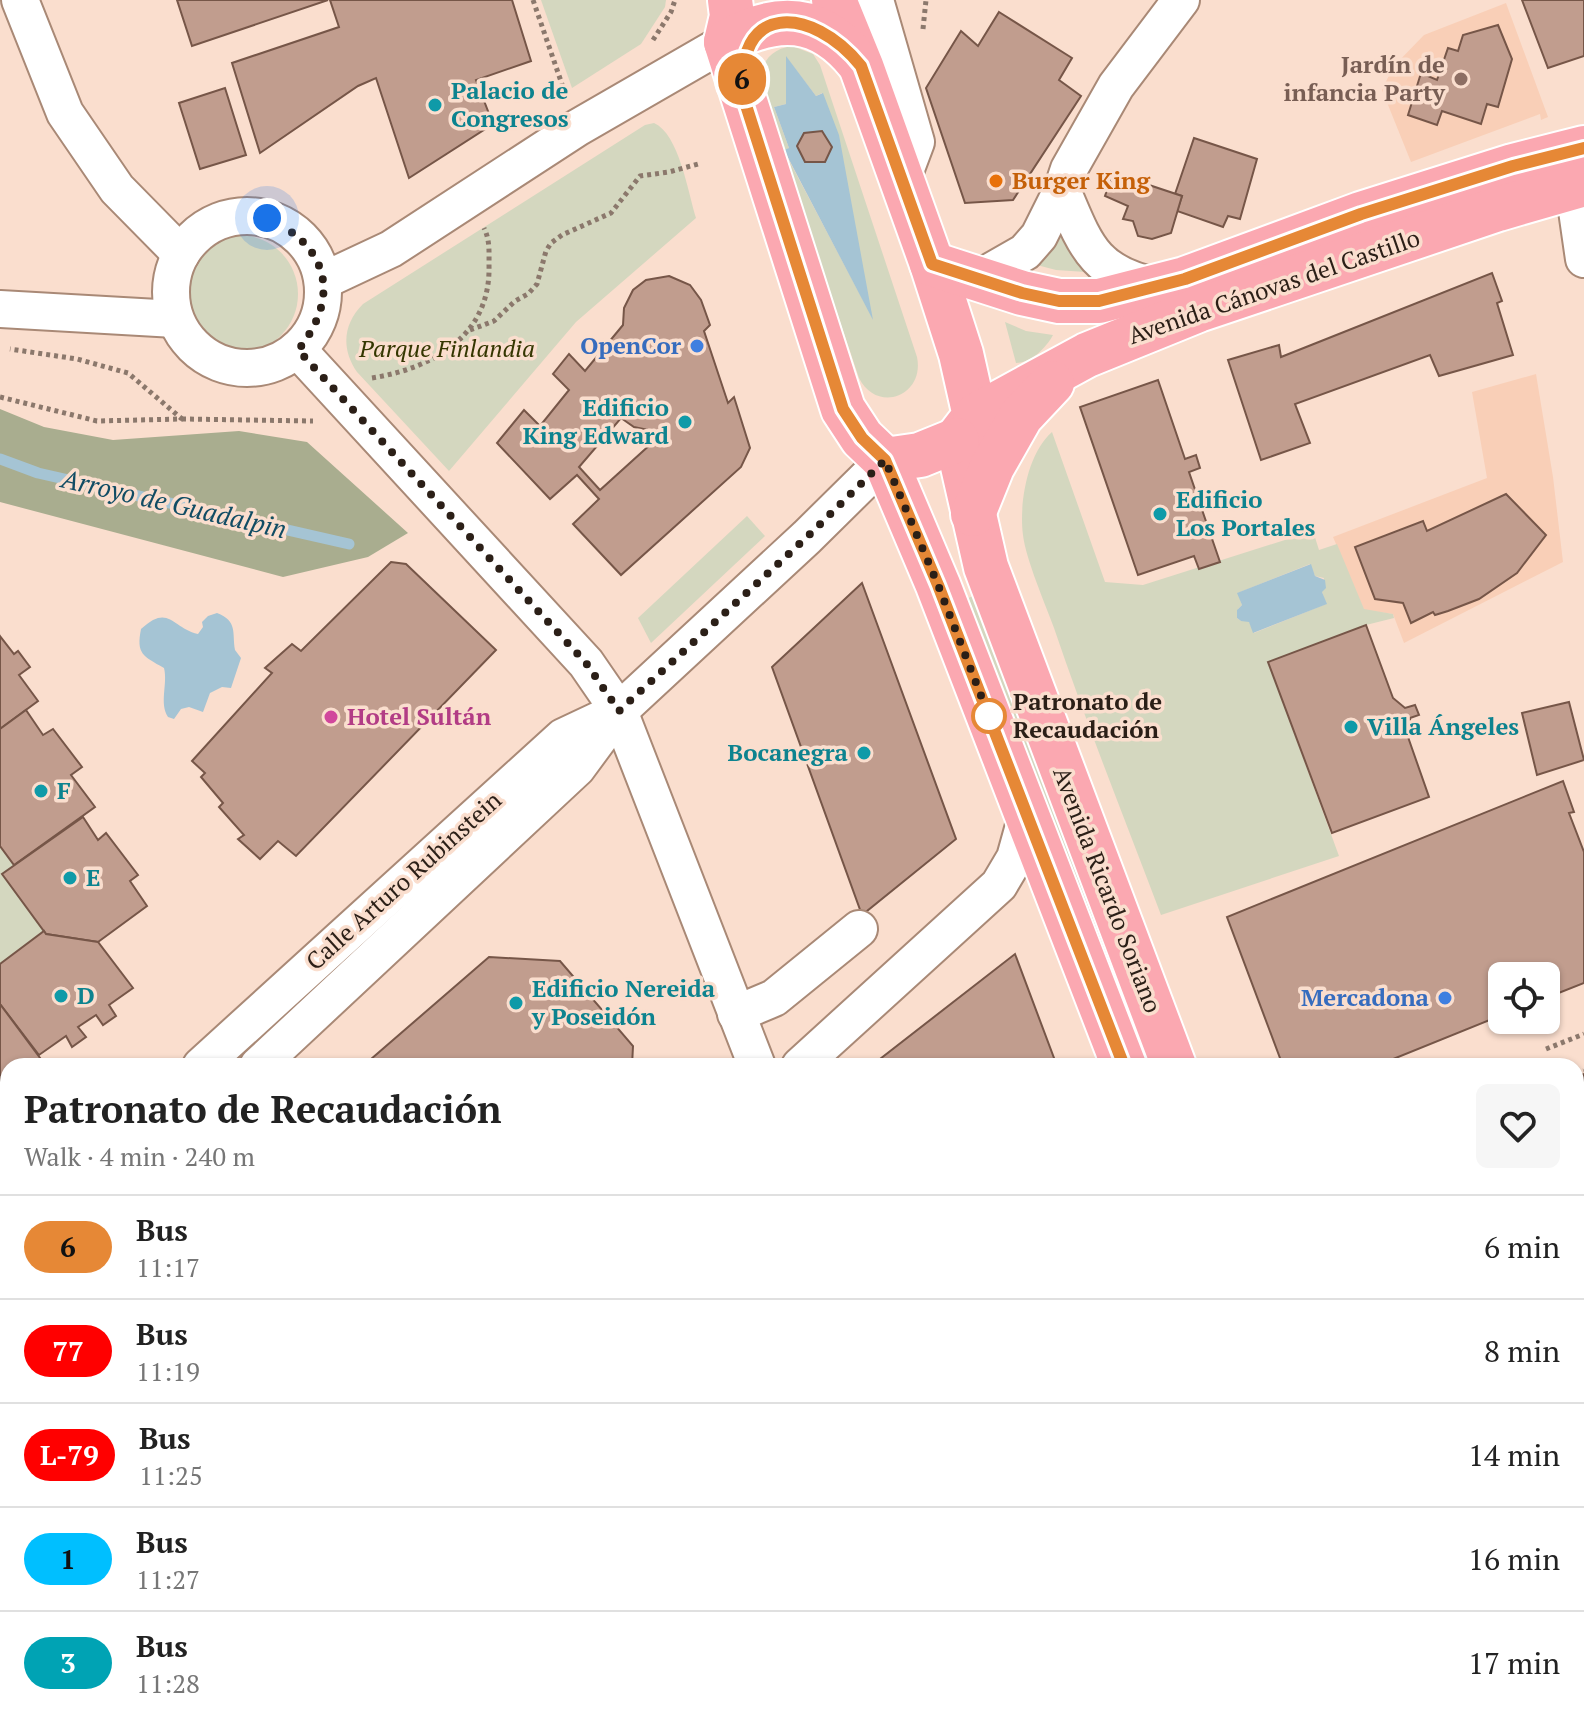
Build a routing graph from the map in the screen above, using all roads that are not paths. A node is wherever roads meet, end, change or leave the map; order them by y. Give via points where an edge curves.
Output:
1 (20, 0) edge
2 (834, 0) edge
3 (875, 0) edge
4 (1181, 0) edge
5 (742, 17) edge
6 (861, 66) junction
7 (1578, 167) edge
8 (901, 182) junction
9 (1062, 190) junction
10 (181, 254) junction
11 (1584, 259) edge
12 (932, 264) junction
13 (978, 279) junction
14 (325, 280) junction
15 (1159, 287) junction
16 (5, 309) edge
17 (175, 319) junction
18 (298, 350) junction
19 (1067, 366) junction
20 (966, 428) junction
21 (885, 460) junction
22 (973, 514) junction
23 (619, 711) junction
24 (1027, 815) junction
25 (859, 929) dead end
26 (736, 1014) junction
27 (210, 1058) edge
28 (267, 1058) edge
29 (754, 1058) edge
30 (809, 1058) edge
31 (1121, 1058) edge
32 (1171, 1058) edge

1 - 10 street via 65,113 117,189
2 - 6 main road, Avenida Ricardo Soriano
3 - 8 street via 916,142
4 - 9 street via 1116,86
5 - 6 main road via 812,27 842,44
5 - 14 street via 391,249
5 - 21 main road via 744,99 843,409
6 - 8 main road, Avenida Ricardo Soriano
7 - 11 street
7 - 15 main road, Avenida Cánovas del Castillo via 1361,214
7 - 19 main road, Avenida Cánovas del Castillo via 1498,209 1198,310
8 - 12 main road, Avenida Ricardo Soriano
9 - 13 street via 1025,252
9 - 15 street via 1101,263 1113,273
10 - 14 street via 217,221 267,218 289,228 308,246
10 - 17 street via 173,275
12 - 13 main road, Avenida Cánovas del Castillo
12 - 20 main road, Avenida Ricardo Soriano via 961,354
13 - 15 main road, Avenida Cánovas del Castillo via 1059,301 1099,301
14 - 18 street via 321,312
16 - 17 street
17 - 18 street via 188,341 229,367 254,369
18 - 23 street via 586,663
19 - 20 main road, Avenida Cánovas del Castillo
19 - 22 main road via 1021,416
20 - 21 main road, Avenida Cánovas del Castillo via 920,455
20 - 22 main road, Avenida Ricardo Soriano
21 - 23 street, Calle Arturo Rubinstein
21 - 24 main road, Avenida Ricardo Soriano
22 - 32 main road, Avenida Ricardo Soriano via 986,567
23 - 26 street
23 - 27 street, Calle Arturo Rubinstein via 563,737
23 - 28 street, Calle Arturo Rubinstein via 577,768
24 - 30 street via 1015,858 999,885
24 - 31 main road, Avenida Ricardo Soriano
25 - 26 street via 774,998
26 - 29 street

